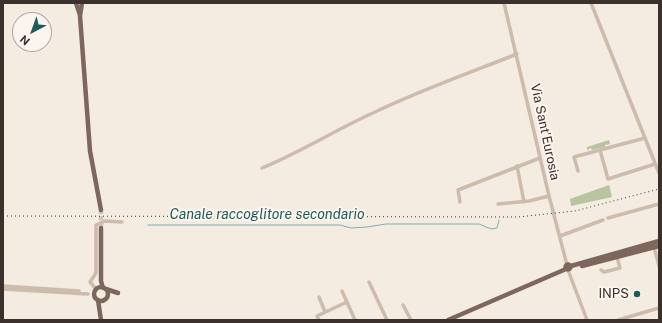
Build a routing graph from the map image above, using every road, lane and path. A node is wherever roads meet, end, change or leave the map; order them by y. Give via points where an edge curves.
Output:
1 (76, 3) edge
2 (82, 3) edge
3 (504, 3) edge
4 (591, 3) edge
5 (80, 16) junction
6 (517, 54) junction
7 (645, 138) junction
8 (600, 150) junction
9 (540, 158) junction
10 (655, 164) junction
11 (517, 166) junction
12 (262, 168) dead end
13 (578, 171) dead end
14 (659, 173) edge
15 (549, 196) junction
16 (460, 202) dead end
17 (524, 202) junction
18 (498, 204) dead end
19 (659, 204) edge
20 (101, 210) tunnel mouth
21 (608, 218) dead end
22 (603, 220) dead end
23 (122, 222) dead end
24 (101, 228) tunnel mouth
25 (560, 236) junction
26 (659, 242) edge
27 (656, 246) edge
28 (617, 257) junction
29 (600, 266) junction
30 (659, 266) edge
31 (569, 268) junction
32 (369, 282) dead end
33 (3, 288) edge
34 (100, 289) junction
35 (342, 291) dead end
36 (88, 293) junction
37 (319, 297) dead end
38 (101, 298) junction
39 (347, 302) junction
40 (403, 305) dead end
41 (659, 308) edge
42 (325, 312) junction
43 (101, 320) edge
44 (319, 320) edge
45 (356, 320) edge
46 (387, 320) edge
47 (411, 320) edge
48 (448, 320) edge
49 (588, 320) edge
50 (618, 320) edge

1 - 5 main road
2 - 5 main road
3 - 6 street, Via Sant'Eurosia
4 - 7 street
5 - 20 main road via 90,151
6 - 9 street, Via Sant'Eurosia
6 - 12 street via 375,112
7 - 8 street
7 - 10 street
8 - 10 street via 608,179
8 - 13 street via 574,157
9 - 11 street
9 - 15 street, Via Sant'Eurosia
10 - 14 street
11 - 16 street via 458,190
11 - 17 street
15 - 17 street
15 - 25 street, Via Sant'Eurosia
17 - 18 street
19 - 21 street
22 - 25 street
23 - 34 street via 105,221 96,225 96,273 90,282
24 - 34 main road
25 - 31 street, Via Sant'Eurosia
26 - 31 main road
27 - 28 main road
27 - 30 street
28 - 29 main road
28 - 29 street via 620,268 604,272
29 - 31 main road
31 - 48 main road
31 - 49 street, Via Sant'Eurosia
32 - 46 street
33 - 36 street
34 - 36 main road
34 - 38 main road
34 - 38 main road via 107,291
34 - 38 main road via 118,293
35 - 39 street
36 - 38 main road
37 - 42 street
38 - 43 main road
39 - 42 street
39 - 45 street
40 - 47 street
41 - 50 street
42 - 44 street via 317,316

